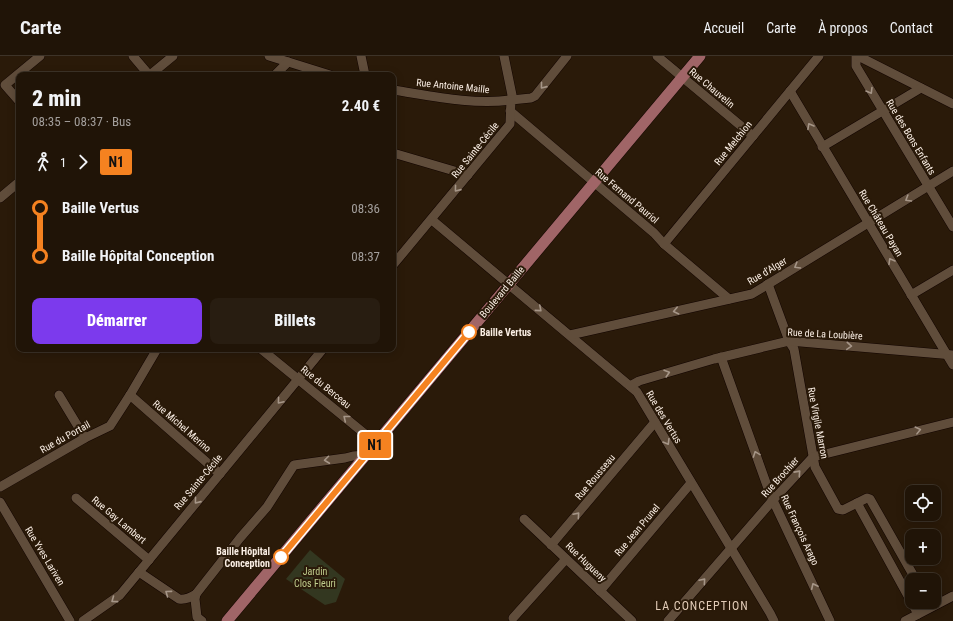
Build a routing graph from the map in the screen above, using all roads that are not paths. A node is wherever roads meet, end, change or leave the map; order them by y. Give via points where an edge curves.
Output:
1 (40, 56) edge
2 (133, 56) edge
3 (173, 56) edge
4 (269, 56) edge
5 (361, 56) edge
6 (504, 56) edge
7 (567, 56) edge
8 (657, 56) edge
9 (700, 56) edge
10 (819, 56) edge
11 (857, 56) edge
12 (288, 62) junction
13 (308, 71) edge
14 (21, 72) edge
15 (146, 72) edge
16 (153, 72) edge
17 (278, 72) edge
18 (364, 72) edge
19 (16, 76) edge
20 (682, 77) junction
21 (921, 88) junction
22 (396, 90) edge
23 (790, 91) junction
24 (16, 98) edge
25 (511, 100) junction
26 (953, 104) edge
27 (510, 111) junction
28 (882, 112) junction
29 (753, 136) junction
30 (822, 147) junction
31 (396, 154) edge
32 (953, 171) edge
33 (468, 175) junction
34 (594, 182) junction
35 (16, 185) edge
36 (928, 186) junction
37 (0, 198) edge
38 (432, 220) junction
39 (868, 223) junction
40 (953, 227) edge
41 (664, 244) junction
42 (396, 262) edge
43 (953, 270) edge
44 (509, 284) junction
45 (768, 284) junction
46 (911, 295) junction
47 (729, 300) junction
48 (570, 336) junction
49 (789, 341) junction
50 (155, 352) edge
51 (265, 352) edge
52 (320, 352) edge
53 (950, 354) edge
54 (721, 357) junction
55 (953, 365) edge
56 (298, 379) junction
57 (630, 386) junction
58 (58, 395) dead end
59 (130, 395) junction
60 (655, 422) junction
61 (953, 422) edge
62 (85, 438) junction
63 (376, 443) junction
64 (357, 457) junction
65 (813, 457) junction
66 (220, 474) junction
67 (691, 482) junction
68 (0, 487) edge
69 (76, 498) dead end
70 (773, 500) junction
71 (0, 502) edge
72 (857, 503) junction
73 (524, 519) dead end
74 (551, 545) junction
75 (732, 549) junction
76 (566, 559) junction
77 (149, 560) junction
78 (139, 572) junction
79 (912, 573) edge
80 (600, 591) junction
81 (196, 594) junction
82 (953, 596) edge
83 (941, 601) edge
84 (925, 609) edge
85 (918, 614) junction
86 (513, 618) dead end
87 (70, 621) edge
88 (83, 621) edge
89 (202, 621) edge
90 (227, 621) edge
91 (632, 621) edge
92 (668, 621) edge
93 (774, 621) edge
94 (830, 621) edge
95 (905, 621) edge

1 - 14 street
2 - 15 street
3 - 16 street
4 - 12 street
5 - 18 street
6 - 25 street, Rue Sainte-Cécile
7 -> 25 street via 534,96
8 - 20 street, Rue Chauvelin
9 - 20 main road, Boulevard Baille
10 - 23 street, Rue Melchion
11 - 21 street
11 -> 28 street, Rue des Bons Enfants via 856,66
12 - 13 street
12 - 17 street
19 - 24 street via 5,85
20 - 29 street, Rue Chauvelin
20 - 34 main road, Boulevard Baille
21 - 26 street
21 - 28 street
22 - 25 street, Rue Antoine Maille via 475,102
23 - 29 street, Rue Melchion
30 -> 23 street, Rue Château Payan
25 - 27 street, Rue Sainte-Cécile
27 - 33 street, Rue Sainte-Cécile via 510,124
27 - 34 street, Rue Fernand Pauriol
28 - 30 street
28 - 36 street, Rue des Bons Enfants
29 - 41 street, Rue Melchion
30 - 39 street, Rue Château Payan
31 - 33 street
32 - 36 street, Rue d'Alger
33 -> 38 street, Rue Sainte-Cécile
34 - 41 street, Rue Fernand Pauriol
34 - 44 main road, Boulevard Baille
35 - 37 street
36 -> 39 street, Rue d'Alger
36 - 40 street, Rue des Bons Enfants
38 - 42 street, Rue Sainte-Cécile
38 - 44 street, Rue des Vertus
39 -> 45 street, Rue d'Alger
46 -> 39 street, Rue Château Payan
41 - 47 street, Rue Fernand Pauriol
43 - 46 street
44 -> 48 street, Rue des Vertus
44 - 63 main road, Boulevard Baille
45 - 47 street, Rue d'Alger via 752,294
45 - 49 street, Rue Virgile Marron
46 - 53 street, Rue Château Payan
47 -> 48 street, Rue d'Alger
48 - 57 street, Rue des Vertus
49 -> 53 street, Rue de La Loubière
49 - 54 street, Rue de La Loubière
49 - 65 street, Rue Virgile Marron via 794,349
50 - 59 street, Rue du Portail
51 - 56 street, Rue du Berceau
52 - 56 street, Rue Sainte-Cécile
53 - 55 street, Rue Château Payan
57 -> 54 street, Rue de La Loubière via 639,381
70 -> 54 street, Rue François Arago
63 -> 56 street, Rue du Berceau
56 -> 66 street, Rue Sainte-Cécile
57 - 60 street, Rue des Vertus via 637,392
58 - 62 street
59 - 62 street, Rue du Portail via 110,426
59 - 66 street, Rue Michel Merino
60 -> 67 street, Rue des Vertus
74 -> 60 street, Rue Rousseau
65 -> 61 street, Rue Brochier
62 - 68 street, Rue du Portail
63 - 64 main road, Boulevard Baille
64 -> 81 street via 294,465 265,510
64 - 90 main road, Boulevard Baille
70 -> 65 street, Rue Brochier
65 - 72 street, Rue Virgile Marron via 815,467 838,509 843,510
66 -> 77 street, Rue Sainte-Cécile
67 - 75 street, Rue des Vertus
67 - 80 street, Rue Jean Prunel
69 - 77 street, Rue Gay Lambert
70 - 75 street, Rue Brochier
94 -> 70 street, Rue François Arago
71 - 87 street, Rue Yves Lariven
72 - 79 street, Rue Virgile Marron via 870,499
72 - 85 street
73 - 74 street, Rue Hugueny
74 - 76 street, Rue Hugueny
92 -> 75 street, Rue Brochier
75 - 93 street, Rue des Vertus
76 - 80 street, Rue Hugueny
76 - 86 street
77 - 78 street, Rue Sainte-Cécile
81 -> 78 street via 179,600
78 -> 88 street, Rue Sainte-Cécile via 116,599
80 - 91 street, Rue Hugueny
81 - 89 street via 197,617
82 - 83 street
84 - 85 street
85 - 95 street

